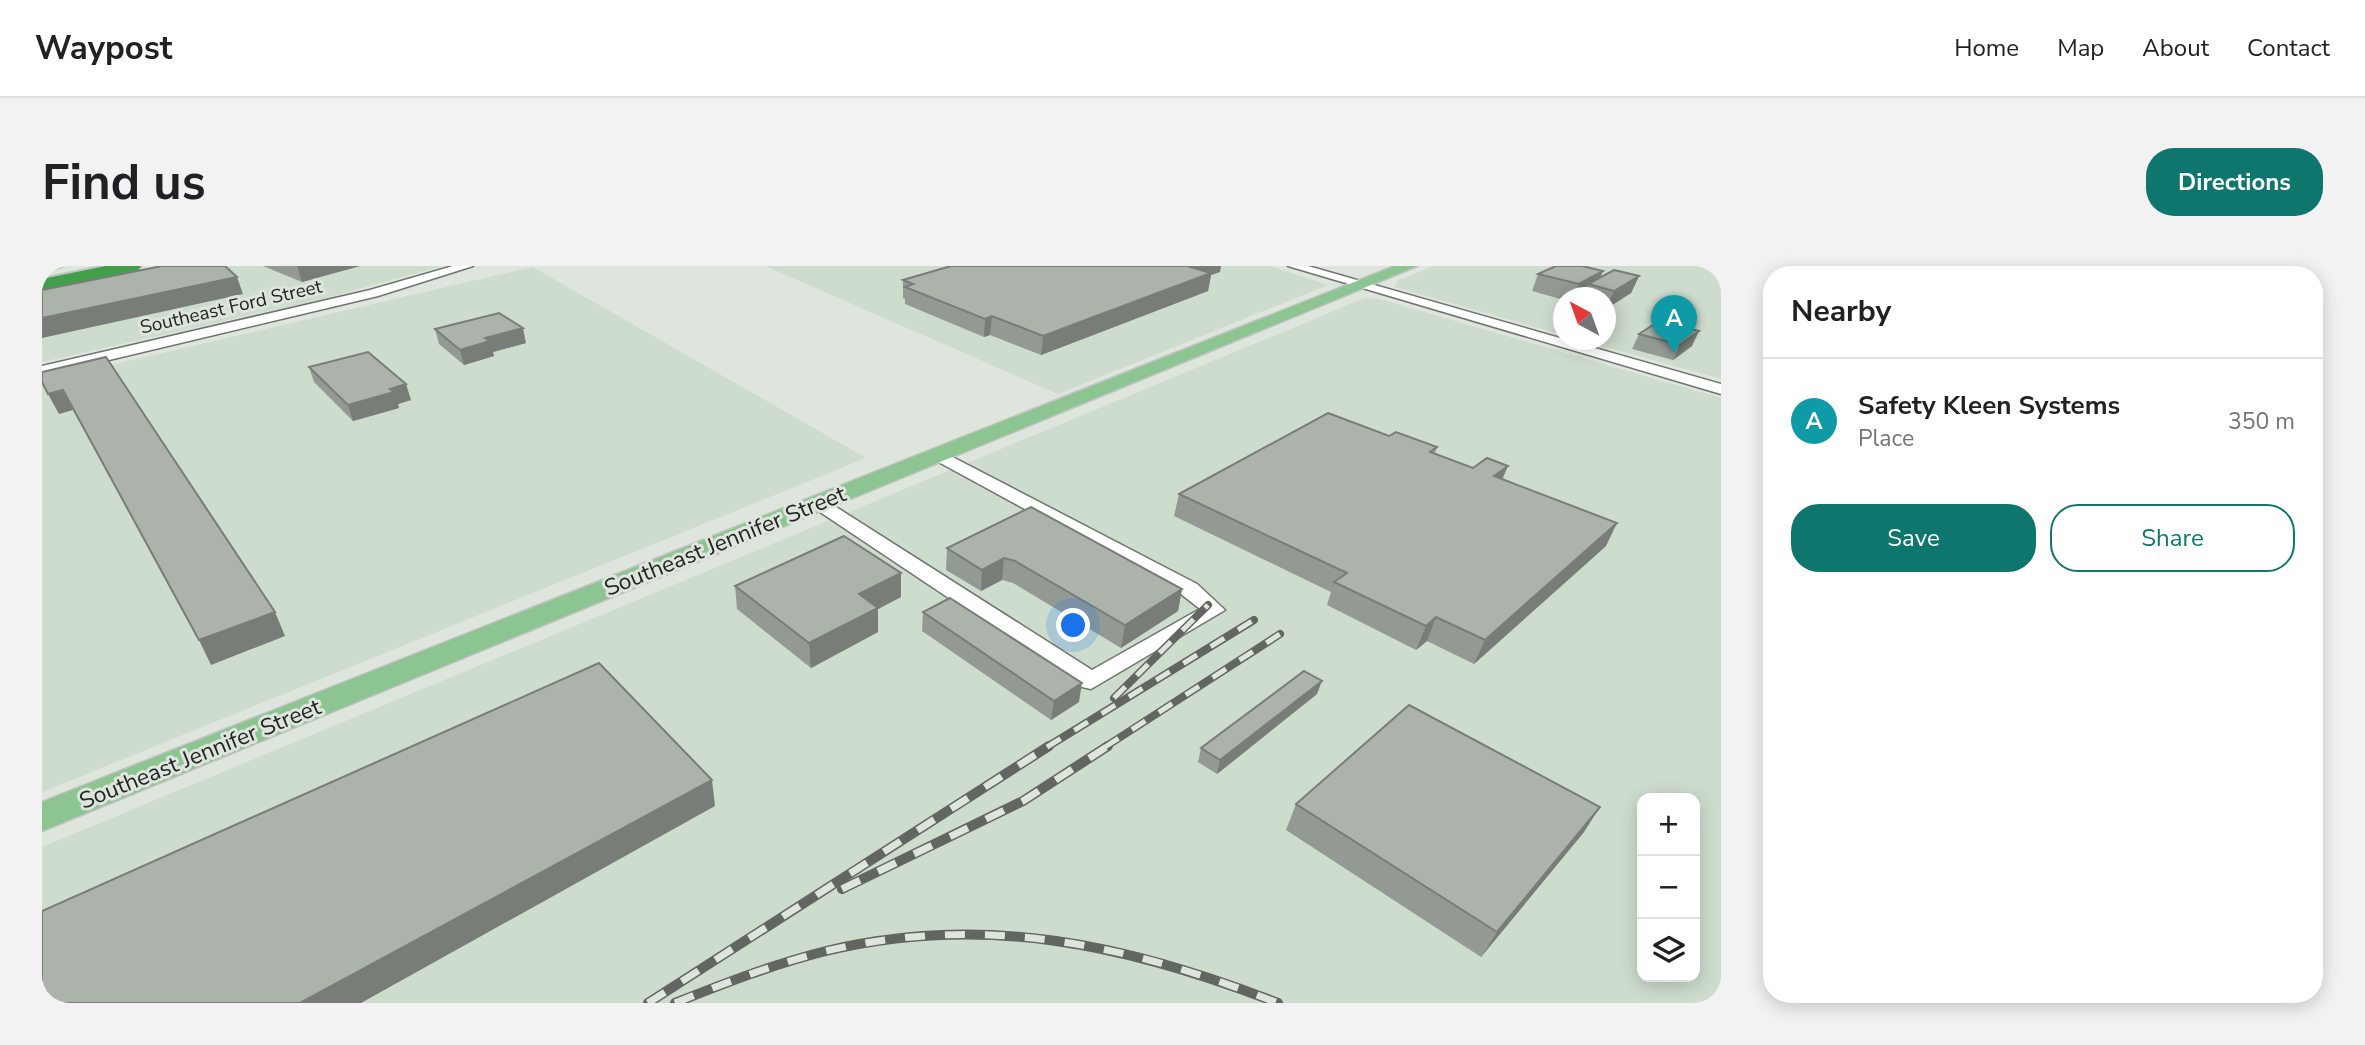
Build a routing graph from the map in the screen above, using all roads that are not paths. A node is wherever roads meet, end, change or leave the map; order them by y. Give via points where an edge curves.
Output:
1 (56, 266) edge
2 (132, 266) edge
3 (467, 266) edge
4 (1294, 266) edge
5 (1409, 266) edge
6 (42, 269) edge
7 (42, 285) edge
8 (1360, 285) junction
9 (42, 370) edge
10 (1721, 389) edge
11 (939, 454) junction
12 (818, 504) junction
13 (42, 817) edge

1 - 6 street
2 - 7 highway
3 - 9 street, Southeast Ford Street via 373,293
4 - 8 street
5 - 8 main road, Southeast Jennifer Street
8 - 10 street
8 - 11 main road, Southeast Jennifer Street
11 - 12 main road, Southeast Jennifer Street
11 - 12 street via 1189,589 1214,610 1091,681
12 - 13 main road, Southeast Jennifer Street

